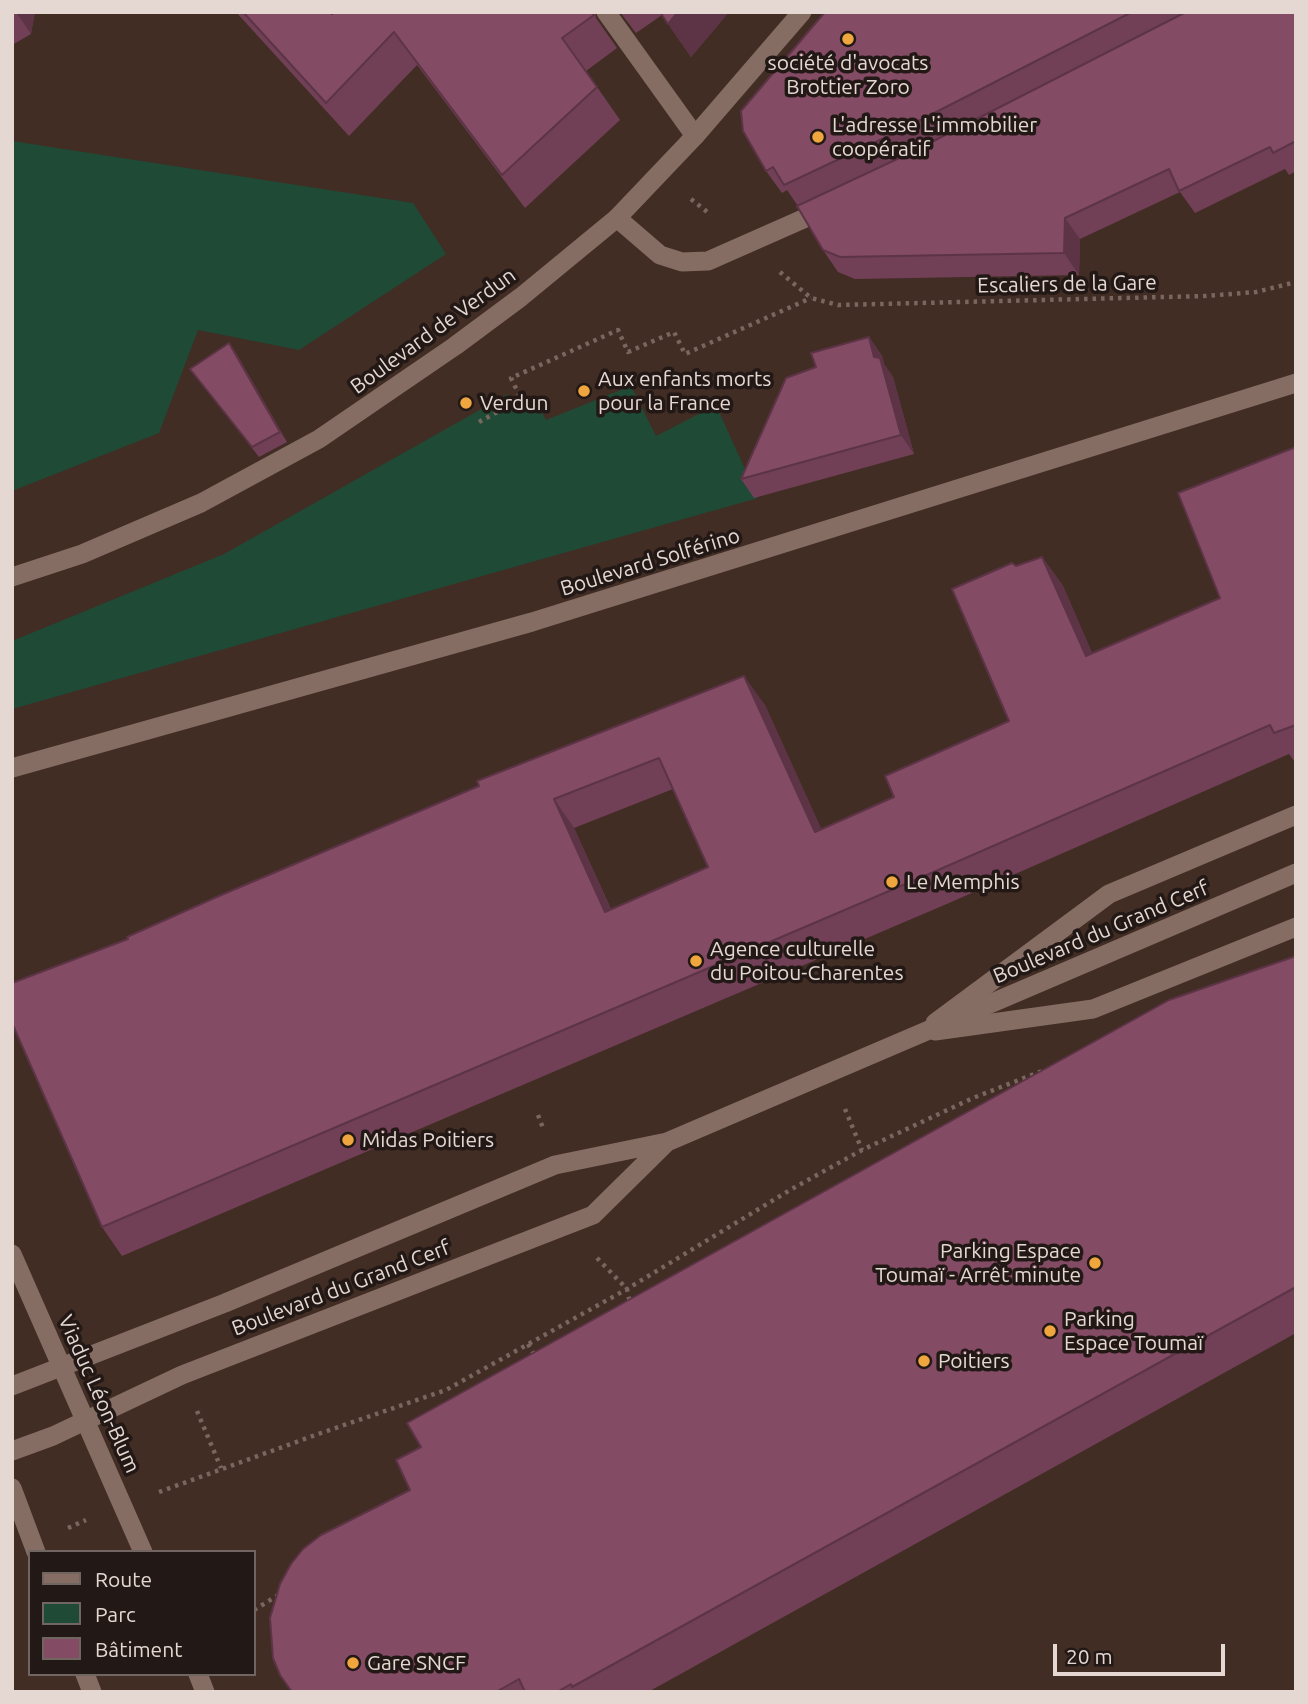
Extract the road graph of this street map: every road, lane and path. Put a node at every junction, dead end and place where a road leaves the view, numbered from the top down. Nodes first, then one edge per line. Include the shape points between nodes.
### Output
1 (606, 12) edge
2 (802, 12) edge
3 (695, 136) junction
4 (848, 199) edge
5 (617, 218) junction
6 (1296, 282) edge
7 (811, 298) dead end
8 (838, 305) dead end
9 (1296, 383) edge
10 (479, 422) dead end
11 (12, 577) edge
12 (12, 768) edge
13 (1296, 815) edge
14 (1296, 873) edge
15 (1296, 927) edge
16 (923, 1032) junction
17 (1054, 1067) edge
18 (667, 1142) junction
19 (12, 1254) edge
20 (527, 1344) junction
21 (540, 1366) edge
22 (12, 1386) edge
23 (12, 1451) edge
24 (12, 1488) edge
25 (157, 1493) dead end
26 (93, 1517) dead end
27 (35, 1548) edge
28 (143, 1550) edge
29 (287, 1590) edge
30 (256, 1609) edge

1 - 3 street
2 - 3 street, Boulevard de Verdun
3 - 5 street, Boulevard de Verdun
4 - 5 street via 708,261 682,262 660,255
5 - 11 street, Boulevard de Verdun via 455,346 319,439 201,503 82,554
6 - 8 path, Escaliers de la Gare via 1256,292 1206,296
7 - 10 path via 685,354 674,332 628,352 618,330 511,378 521,399
9 - 12 street, Boulevard Solférino via 532,622
13 - 16 street, Boulevard du Grand Cerf via 1109,894
14 - 16 street, Boulevard du Grand Cerf
15 - 16 street, Boulevard du Grand Cerf via 1093,1009
16 - 18 street, Boulevard du Grand Cerf
17 - 20 path via 973,1098 862,1150
18 - 22 street, Boulevard du Grand Cerf via 555,1165
18 - 23 street, Boulevard du Grand Cerf via 593,1215 182,1375
19 - 28 street, Viaduc Léon-Blum
20 - 21 path
20 - 25 path via 446,1390
24 - 27 street
26 - 27 path
29 - 30 path

